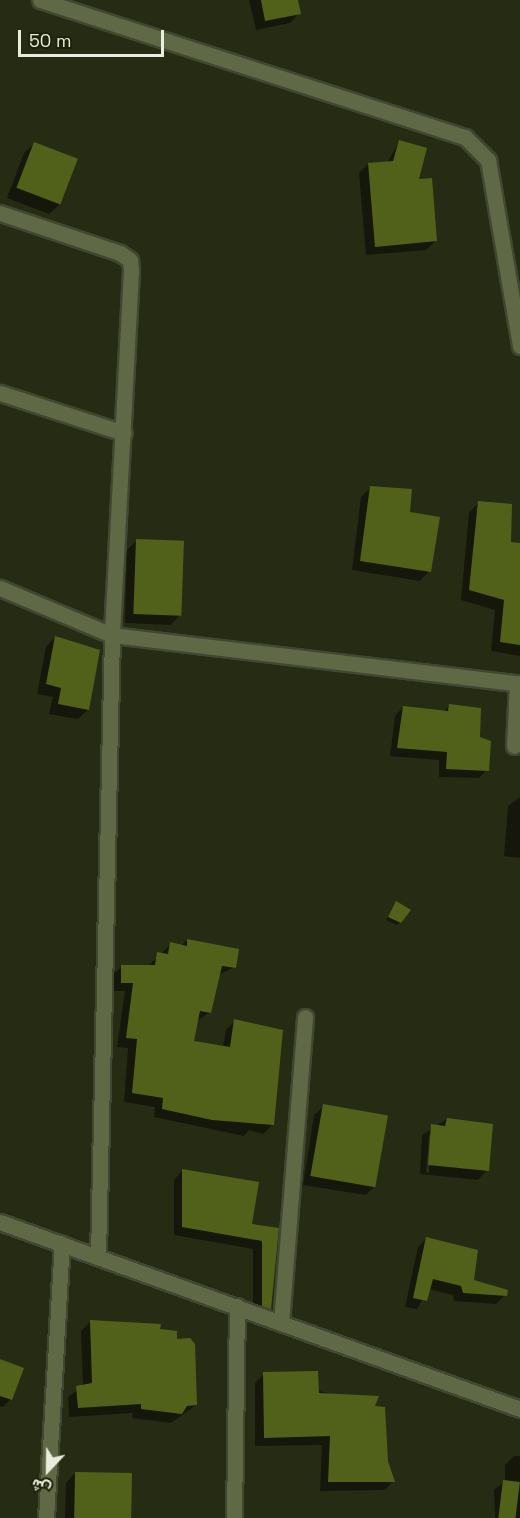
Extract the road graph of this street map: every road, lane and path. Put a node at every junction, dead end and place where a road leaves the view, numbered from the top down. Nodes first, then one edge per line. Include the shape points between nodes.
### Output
1 (40, 0) edge
2 (0, 213) edge
3 (520, 346) edge
4 (0, 393) edge
5 (123, 433) junction
6 (0, 588) edge
7 (112, 635) junction
8 (518, 684) edge
9 (514, 746) dead end
10 (305, 1017) dead end
11 (0, 1222) edge
12 (62, 1243) junction
13 (98, 1255) junction
14 (237, 1306) junction
15 (281, 1323) junction
16 (520, 1409) edge
17 (46, 1518) edge
18 (234, 1518) edge

1 - 3 street via 465,137 488,160
2 - 5 street via 130,260
4 - 5 street
5 - 7 street
6 - 7 street
7 - 8 street
7 - 13 street
8 - 9 street
10 - 15 street
11 - 12 street
12 - 13 street
12 - 17 street
13 - 14 street
14 - 15 street
14 - 18 street
15 - 16 street

